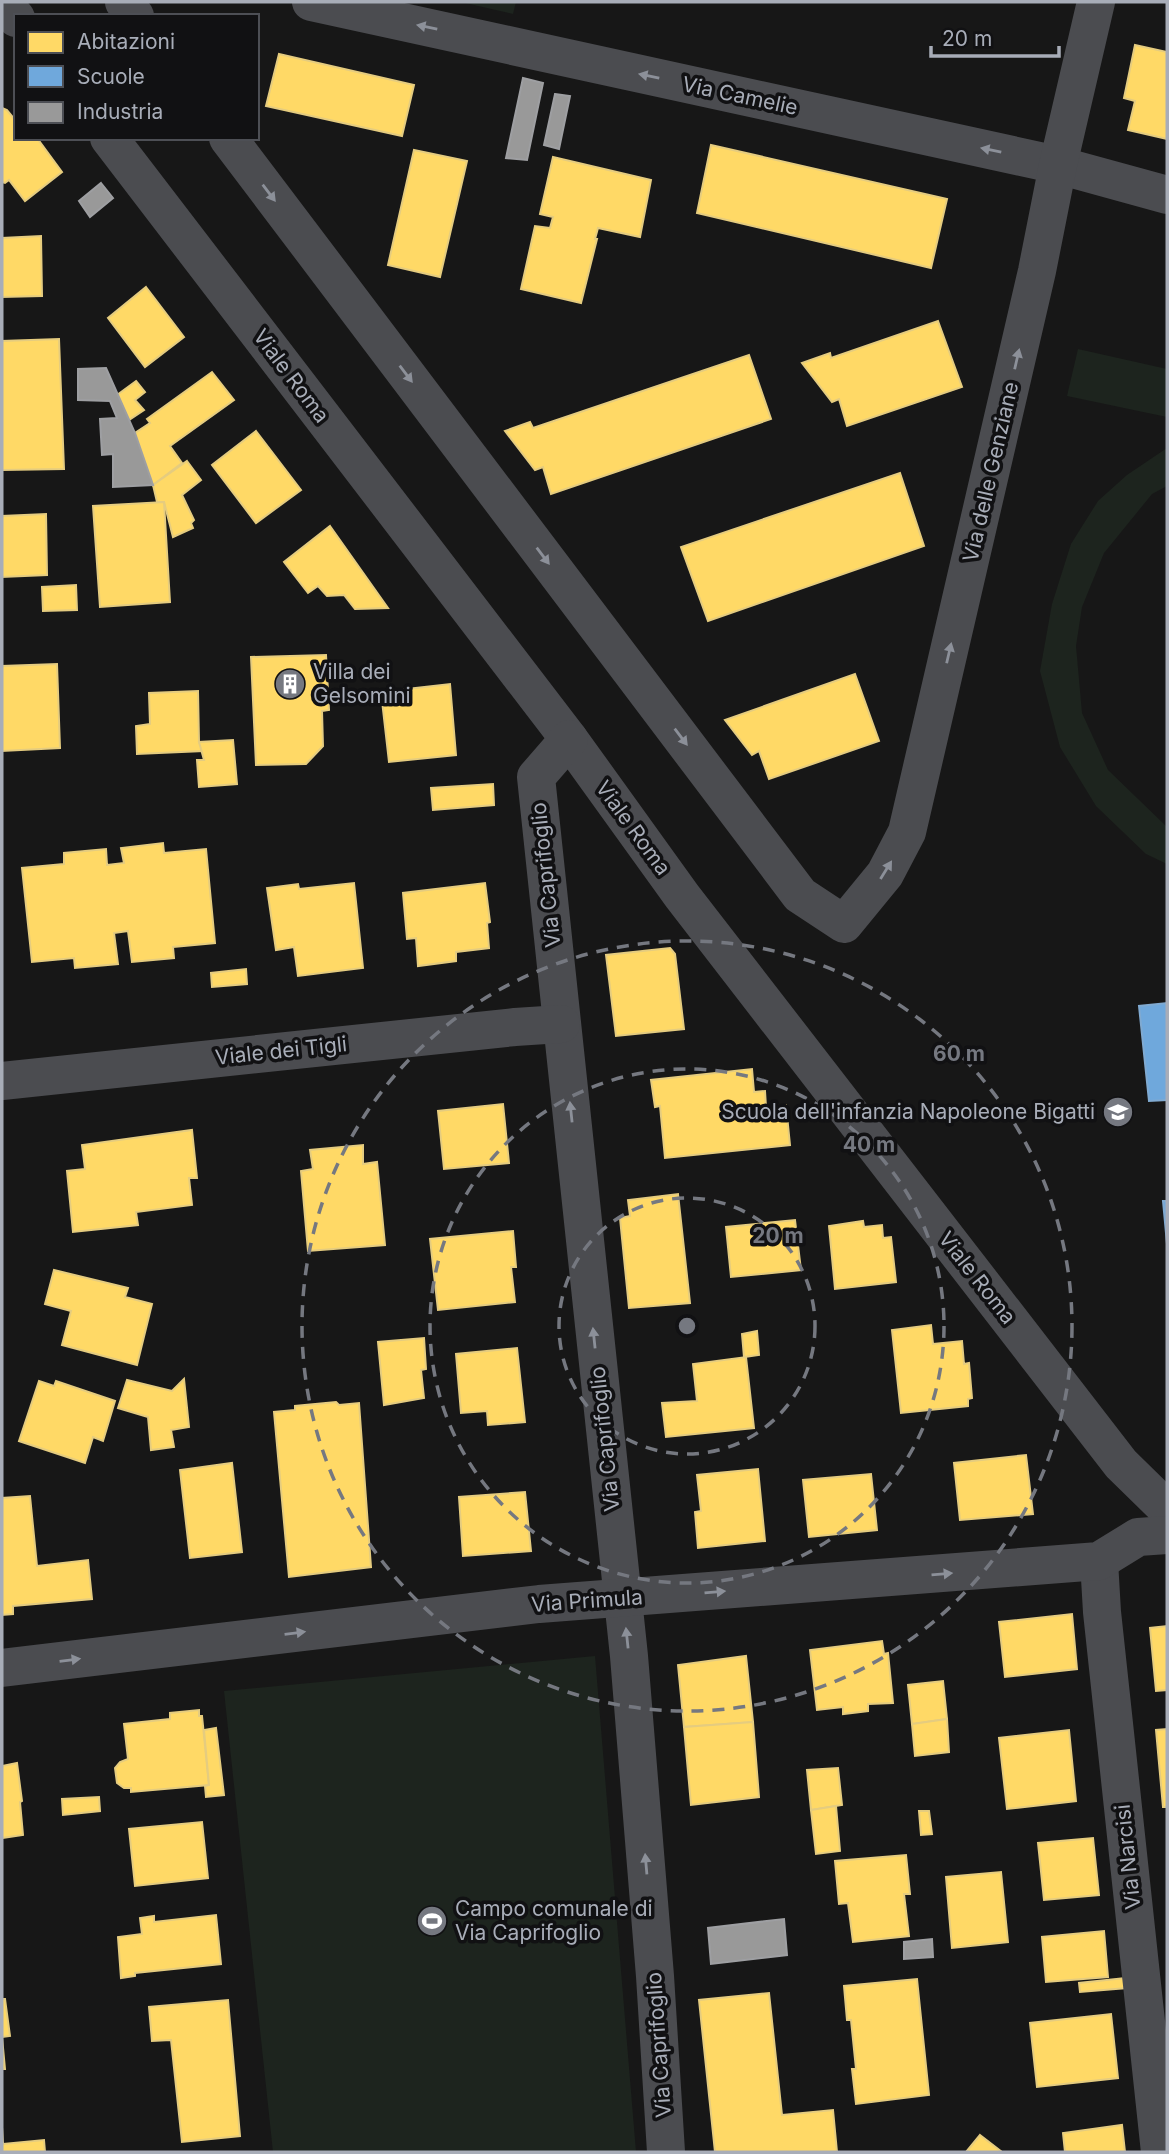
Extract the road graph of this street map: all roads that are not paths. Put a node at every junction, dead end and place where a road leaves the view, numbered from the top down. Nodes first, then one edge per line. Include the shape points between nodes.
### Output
1 (311, 2) edge
2 (1096, 2) edge
3 (111, 140) edge
4 (230, 140) edge
5 (1058, 165) junction
6 (1167, 195) edge
7 (569, 739) junction
8 (561, 1024) junction
9 (2, 1081) edge
10 (1167, 1509) edge
11 (1167, 1535) edge
12 (1099, 1561) junction
13 (623, 1598) junction
14 (2, 1668) edge
15 (666, 2152) edge
16 (1160, 2152) edge

5 -> 1 street, Via Camelie
2 - 5 street, Via delle Genziane
3 - 7 street, Viale Roma
4 -> 5 street, Via delle Genziane via 800,895 845,924 885,874 907,832
5 - 6 street, Via Camelie
7 - 8 street, Via Caprifoglio via 536,777
7 - 10 street, Viale Roma via 682,896 1121,1464
8 - 9 street, Viale dei Tigli
13 -> 8 street, Via Caprifoglio
11 - 12 street, Via Primula via 1138,1537
13 -> 12 street, Via Primula
12 - 16 street, Via Narcisi
14 -> 13 street, Via Primula
15 -> 13 street, Via Caprifoglio

